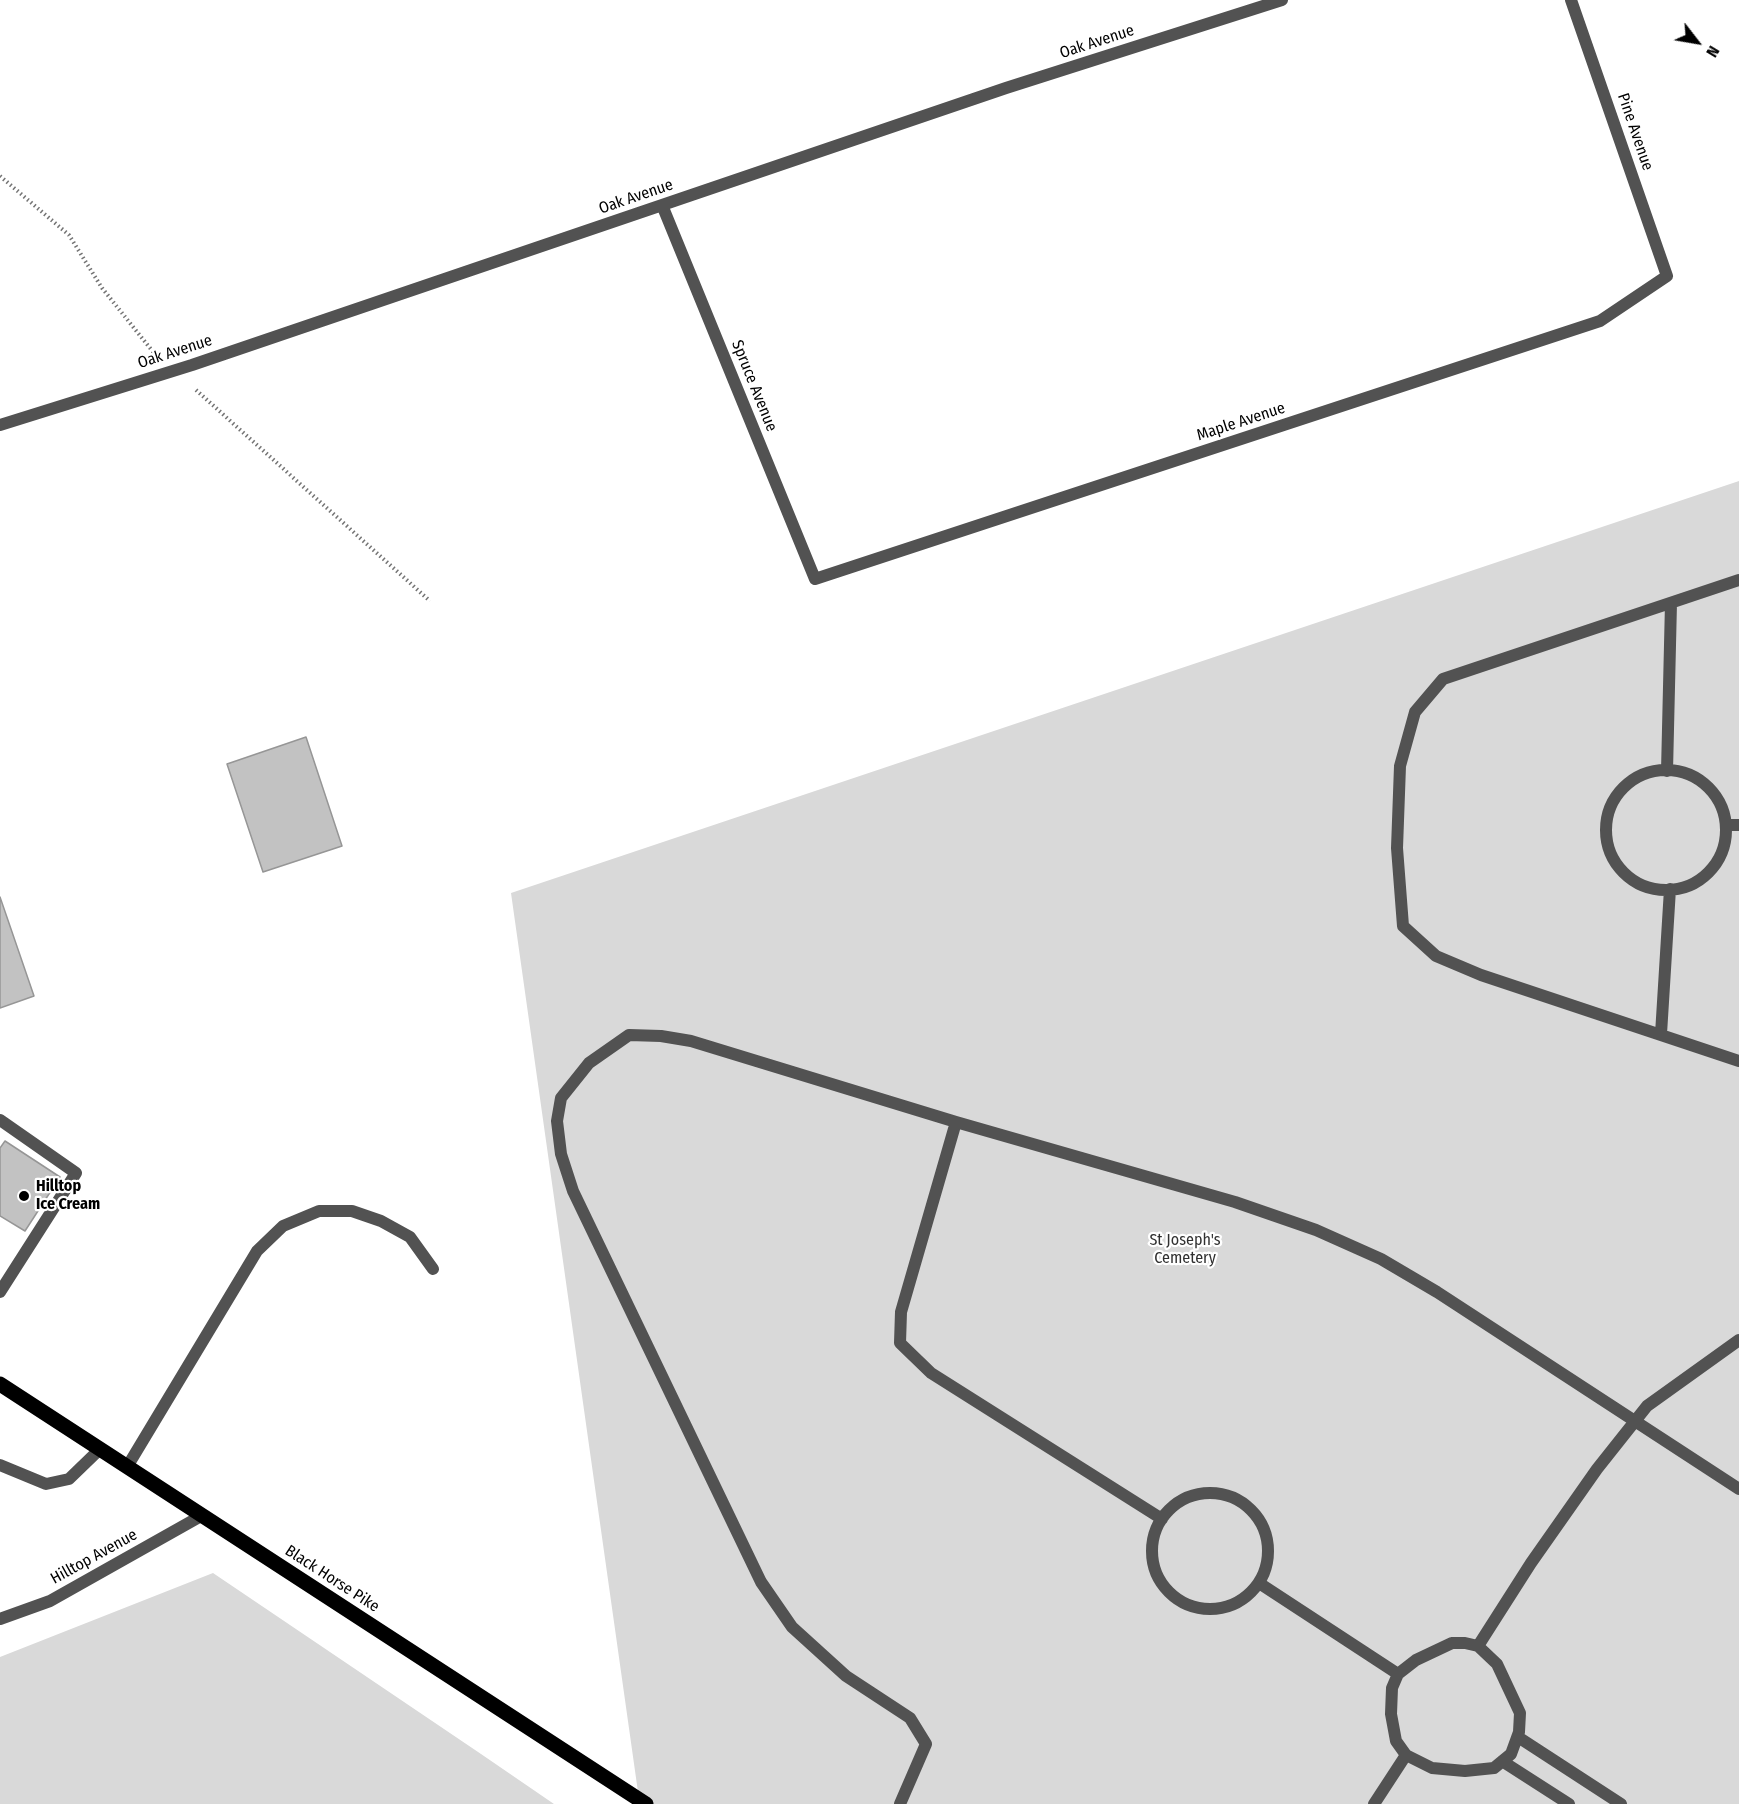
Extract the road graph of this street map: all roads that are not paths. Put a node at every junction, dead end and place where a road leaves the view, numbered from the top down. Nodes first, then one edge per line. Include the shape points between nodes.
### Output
1 (1282, 0) edge
2 (1571, 0) edge
3 (662, 205) junction
4 (1667, 276) joint
5 (0, 425) edge
6 (815, 579) joint
7 (1739, 580) edge
8 (1671, 603) junction
9 (1667, 771) junction
10 (1733, 825) edge
11 (1670, 890) junction
12 (1661, 1034) junction
13 (1739, 1061) edge
14 (0, 1120) edge
15 (956, 1122) junction
16 (433, 1269) dead end
17 (4, 1278) edge
18 (0, 1292) edge
19 (1739, 1340) edge
20 (0, 1384) edge
21 (1635, 1421) junction
22 (100, 1449) junction
23 (0, 1465) edge
24 (127, 1467) junction
25 (1739, 1489) edge
26 (201, 1516) junction
27 (1162, 1519) junction
28 (1259, 1583) junction
29 (0, 1619) edge
30 (1478, 1646) junction
31 (1398, 1674) junction
32 (1518, 1737) junction
33 (1406, 1755) junction
34 (1502, 1761) junction
35 (646, 1804) edge
36 (900, 1804) edge
37 (1374, 1804) edge
38 (1569, 1804) edge
39 (1621, 1804) edge

1 - 3 street, Oak Avenue via 1006,88
2 - 4 street, Pine Avenue
3 - 5 street, Oak Avenue
3 - 6 street, Spruce Avenue
4 - 6 street, Maple Avenue via 1600,321
7 - 8 street
8 - 9 street
8 - 12 street via 1443,679 1415,712 1400,766 1397,849 1403,926 1436,956 1481,975
9 - 10 street via 1695,778 1711,790
9 - 11 street via 1636,778 1620,791 1605,828 1608,847 1629,879 1646,887
10 - 11 street via 1715,865 1684,888
11 - 12 street
12 - 13 street
14 - 17 street via 76,1173
15 - 21 street via 1235,1202 1316,1230 1382,1259
15 - 27 street via 901,1312 900,1343 931,1373
15 - 36 street via 692,1041 630,1035 589,1063 561,1098 556,1121 573,1191 761,1582 792,1627 846,1676 910,1718 926,1744
16 - 24 street via 410,1238 381,1221 352,1211 319,1211 283,1226 257,1251
17 - 18 street
19 - 21 street via 1647,1406
20 - 22 main road, Black Horse Pike
21 - 25 street
21 - 30 street via 1531,1563
22 - 23 street via 69,1479 46,1484
22 - 24 main road, Black Horse Pike
24 - 26 main road, Black Horse Pike
26 - 29 street, Hilltop Avenue via 50,1601
26 - 35 main road, Black Horse Pike
27 - 28 street via 1154,1537 1153,1557 1158,1576 1169,1592 1186,1604 1205,1609 1225,1607 1243,1599
27 - 28 street via 1174,1505 1209,1492 1244,1503 1266,1532 1266,1568
28 - 31 street
30 - 31 street via 1452,1643 1416,1660
30 - 32 street via 1497,1664 1520,1713
31 - 33 street via 1392,1688 1391,1714 1396,1741
32 - 34 street via 1511,1754
32 - 39 street
33 - 34 street via 1432,1768 1465,1771 1494,1768
33 - 37 street
34 - 38 street

